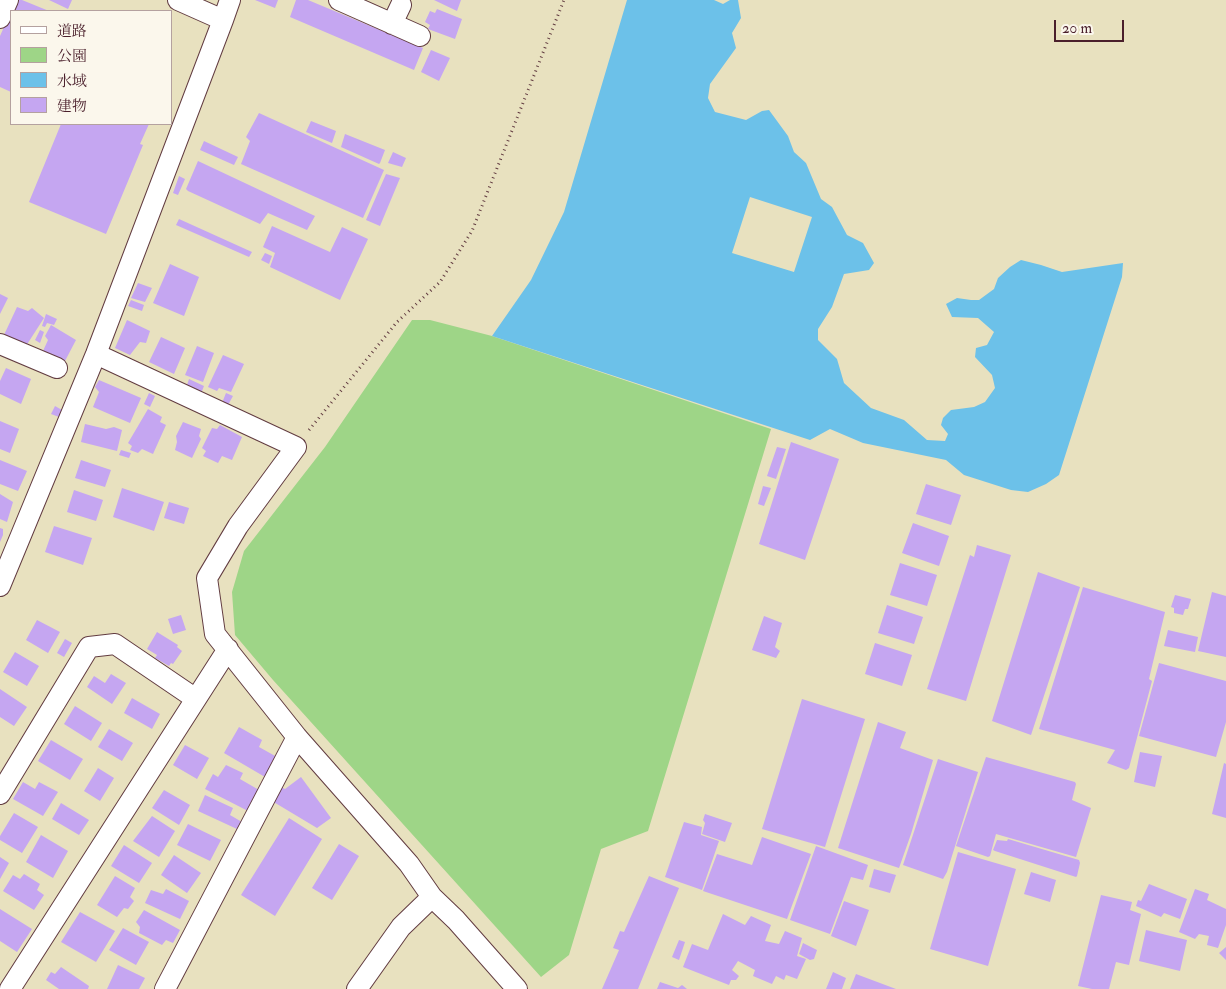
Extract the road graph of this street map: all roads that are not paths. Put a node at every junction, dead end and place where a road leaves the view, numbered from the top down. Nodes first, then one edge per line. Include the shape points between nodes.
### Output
1 (8, 0) edge
2 (178, 0) edge
3 (230, 0) edge
4 (339, 0) edge
5 (400, 5) dead end
6 (0, 18) edge
7 (223, 20) junction
8 (392, 24) junction
9 (420, 36) dead end
10 (0, 344) edge
11 (96, 354) junction
12 (57, 368) dead end
13 (2, 577) edge
14 (228, 649) junction
15 (196, 698) junction
16 (297, 737) junction
17 (0, 794) edge
18 (432, 897) junction
19 (10, 989) edge
20 (166, 989) edge
21 (357, 989) edge
22 (517, 989) edge

1 - 6 street
2 - 7 street
3 - 7 street
4 - 8 street
5 - 8 street
7 - 11 street
8 - 9 street
10 - 12 street
11 - 13 street
11 - 14 street via 296,447 238,526 207,578 215,634
14 - 15 street
14 - 16 street
15 - 17 street via 115,644 89,646
15 - 19 street
16 - 18 street via 409,864
16 - 20 street
18 - 21 street via 401,927
18 - 22 street

